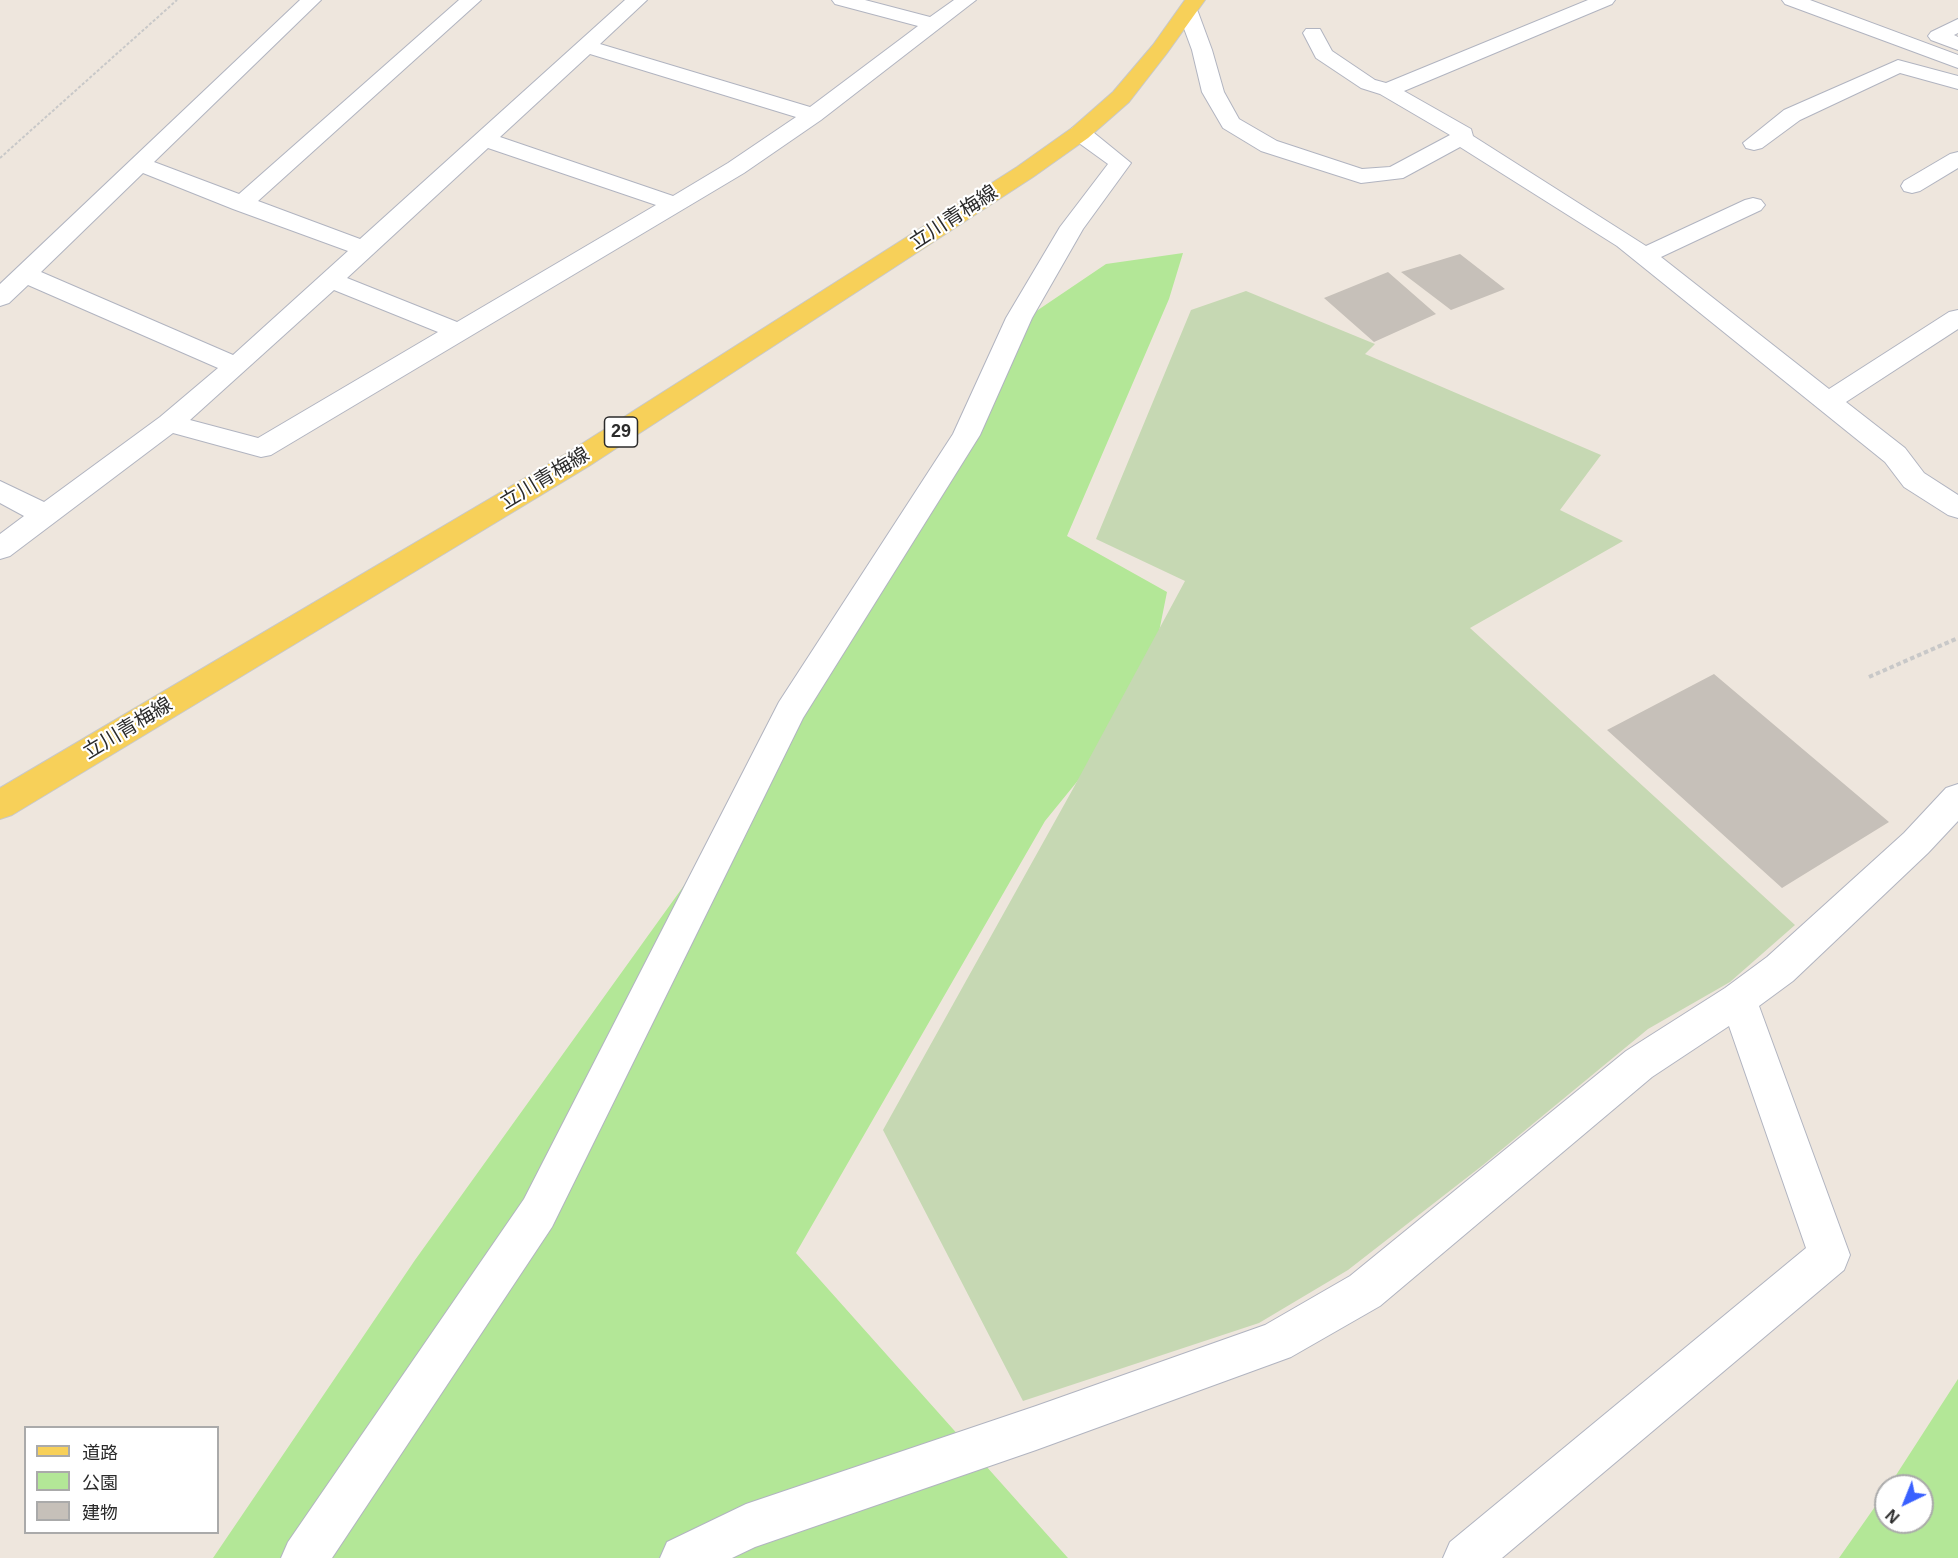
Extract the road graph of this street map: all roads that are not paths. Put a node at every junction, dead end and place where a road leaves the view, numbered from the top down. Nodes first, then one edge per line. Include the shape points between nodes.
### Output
1 (310, 0) edge
2 (471, 0) edge
3 (638, 0) edge
4 (842, 0) edge
5 (966, 0) edge
6 (1605, 0) edge
7 (1792, 0) edge
8 (1192, 6) edge
9 (933, 24) junction
10 (1958, 25) edge
11 (1313, 33) dead end
12 (1958, 44) edge
13 (587, 47) junction
14 (1958, 62) edge
15 (1958, 83) edge
16 (1387, 90) junction
17 (813, 115) junction
18 (1080, 133) junction
19 (1461, 138) junction
20 (483, 139) junction
21 (1754, 143) dead end
22 (1958, 159) edge
23 (141, 165) junction
24 (1912, 186) dead end
25 (241, 204) junction
26 (675, 204) junction
27 (1753, 206) dead end
28 (364, 249) junction
29 (1644, 256) junction
30 (24, 274) junction
31 (330, 280) junction
32 (0, 298) edge
33 (1958, 318) edge
34 (460, 332) junction
35 (236, 366) junction
36 (1829, 401) junction
37 (169, 423) junction
38 (0, 491) edge
39 (1958, 508) edge
40 (46, 515) junction
41 (0, 549) edge
42 (1958, 798) edge
43 (0, 805) edge
44 (1738, 1000) junction
45 (304, 1558) edge
46 (682, 1558) edge
47 (1466, 1558) edge

1 - 23 street
2 - 25 street
3 - 13 street
4 - 9 street
5 - 9 street
6 - 16 street
7 - 14 street
8 - 18 main road, 立川青梅線 / 29 via 1121,97
8 - 19 street via 1213,92 1232,123 1269,146 1361,176 1395,173
9 - 17 street
10 - 12 street via 1938,36
11 - 16 street via 1323,54 1368,84
13 - 17 street
13 - 20 street
15 - 21 street via 1899,66 1792,115
16 - 19 street via 1463,134
17 - 26 street
18 - 43 main road, 立川青梅線 / 29 via 860,280 579,459
18 - 45 street via 1120,163 1072,227 1019,318 966,435 790,711 538,1213
19 - 29 street
20 - 26 street
20 - 28 street
22 - 24 street
23 - 25 street
23 - 30 street
25 - 28 street
26 - 34 street
27 - 29 street
28 - 31 street
29 - 36 street
30 - 32 street
30 - 35 street
31 - 34 street
31 - 35 street
33 - 36 street
34 - 37 street via 261,448
35 - 37 street
36 - 39 street via 1895,455 1914,480
37 - 40 street
38 - 40 street
40 - 41 street
42 - 44 street via 1916,843 1780,969
44 - 46 street via 1639,1064 1365,1291 1276,1342 746,1527
44 - 47 street via 1829,1255

